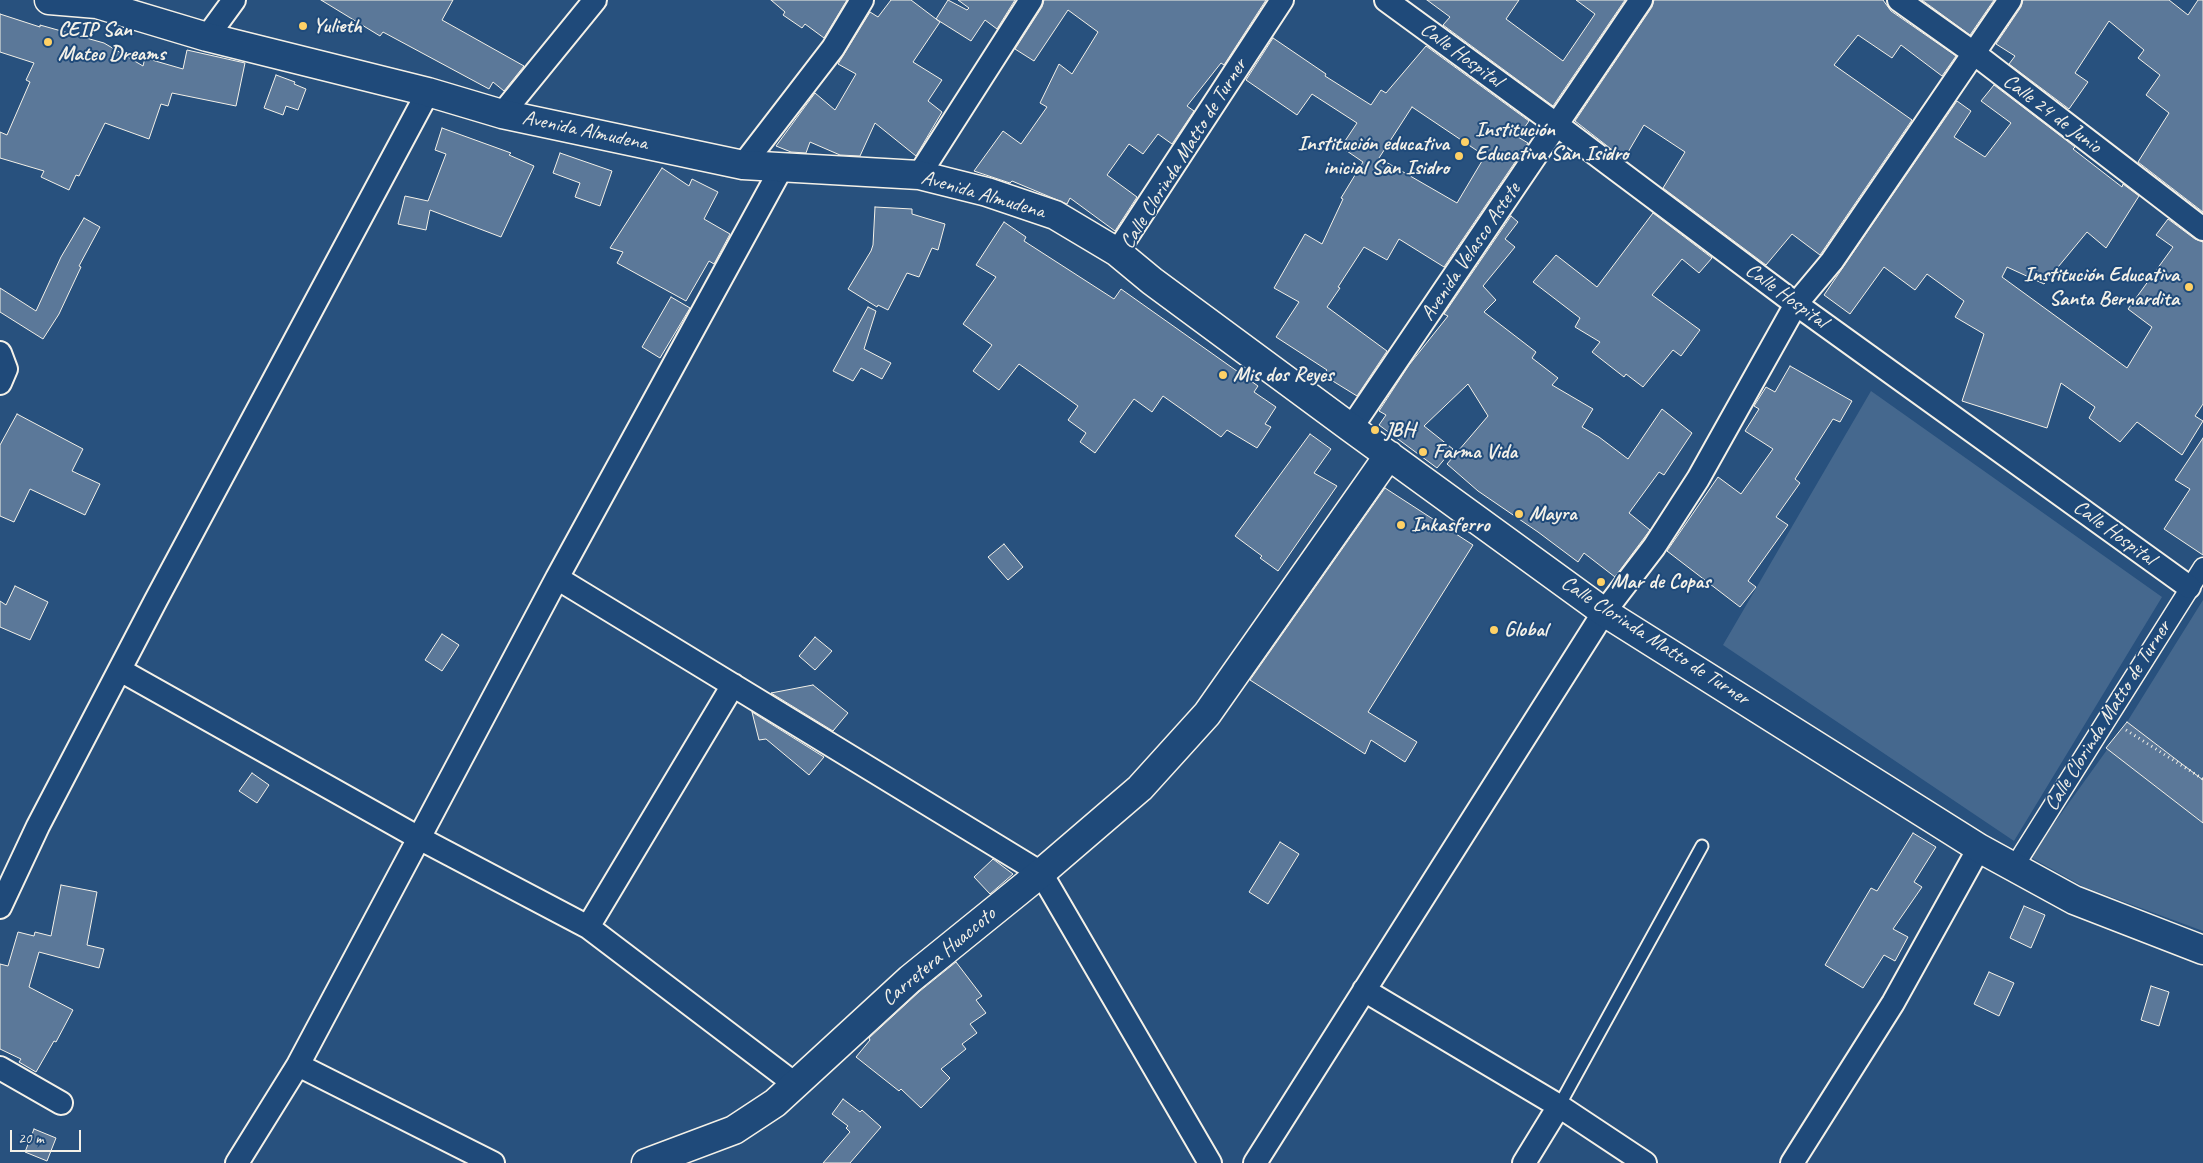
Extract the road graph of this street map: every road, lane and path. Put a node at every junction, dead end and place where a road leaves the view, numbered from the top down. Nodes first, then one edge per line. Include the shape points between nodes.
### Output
1 (49, 0) edge
2 (234, 0) edge
3 (595, 0) edge
4 (862, 0) edge
5 (1031, 0) edge
6 (1282, 0) edge
7 (1386, 0) edge
8 (1641, 0) edge
9 (1899, 0) edge
10 (2010, 0) edge
11 (207, 37) junction
12 (1975, 54) junction
13 (428, 92) junction
14 (502, 114) junction
15 (1557, 125) junction
16 (743, 165) junction
17 (782, 168) junction
18 (919, 175) junction
19 (2203, 230) edge
20 (1117, 252) junction
21 (1796, 304) junction
22 (0, 353) edge
23 (0, 383) edge
24 (1351, 428) junction
25 (1390, 455) junction
26 (2203, 567) edge
27 (558, 578) junction
28 (2190, 587) junction
29 (1604, 612) junction
30 (120, 670) junction
31 (733, 685) junction
32 (2108, 718) junction
33 (2203, 779) edge
34 (419, 838) junction
35 (1702, 846) dead end
36 (1979, 848) junction
37 (2014, 867) junction
38 (1041, 873) junction
39 (0, 907) edge
40 (588, 927) junction
41 (2203, 950) edge
42 (1364, 990) junction
43 (298, 1065) junction
44 (0, 1068) edge
45 (795, 1084) junction
46 (61, 1103) dead end
47 (1559, 1106) junction
48 (237, 1163) edge
49 (493, 1163) edge
50 (646, 1163) edge
51 (1210, 1163) edge
52 (1255, 1163) edge
53 (1524, 1163) edge
54 (1645, 1163) edge
55 (1792, 1163) edge

1 - 11 street, Avenida Almudena via 97,4
2 - 11 street
3 - 14 street
4 - 16 street via 833,48
5 - 18 street
6 - 20 street, Calle Clorinda Matto de Turner
7 - 15 street, Calle Hospital
8 - 15 street, Avenida Velasco Astete
9 - 12 street, Calle 24 de Junio
10 - 12 street
11 - 13 street, Avenida Almudena
12 - 19 street, Calle 24 de Junio
12 - 21 street via 1832,262
13 - 14 street, Avenida Almudena
13 - 30 street
14 - 16 street, Avenida Almudena
15 - 21 street, Calle Hospital
15 - 24 street, Avenida Velasco Astete
16 - 17 street, Avenida Almudena
17 - 18 street, Avenida Almudena
17 - 27 street
18 - 20 street, Avenida Almudena via 987,192 1055,215
20 - 24 street, Calle Clorinda Matto de Turner
21 - 28 street, Calle Hospital
21 - 29 street via 1698,478 1654,546
22 - 23 street via 6,370
24 - 25 street, Calle Clorinda Matto de Turner
25 - 29 street, Calle Clorinda Matto de Turner
25 - 38 street, Carretera Huaccoto via 1207,714 1140,788
26 - 28 street, Calle Clorinda Matto de Turner
27 - 31 street
27 - 34 street
28 - 32 street, Calle Clorinda Matto de Turner
29 - 36 street, Calle Clorinda Matto de Turner
29 - 42 street
30 - 34 street
30 - 39 street via 38,826
31 - 38 street
31 - 40 street
32 - 33 path
32 - 37 street, Calle Clorinda Matto de Turner
34 - 40 street
34 - 43 street
35 - 47 lane
36 - 37 street, Calle Clorinda Matto de Turner
36 - 55 street via 1893,1002
37 - 41 street, Calle Clorinda Matto de Turner via 2074,900
38 - 45 street, Carretera Huaccoto via 910,979
38 - 51 street
40 - 45 street
42 - 47 street
42 - 52 street
43 - 48 street
43 - 49 street
44 - 46 street
45 - 50 street, Carretera Huaccoto via 775,1103 734,1130
47 - 53 street
47 - 54 street

